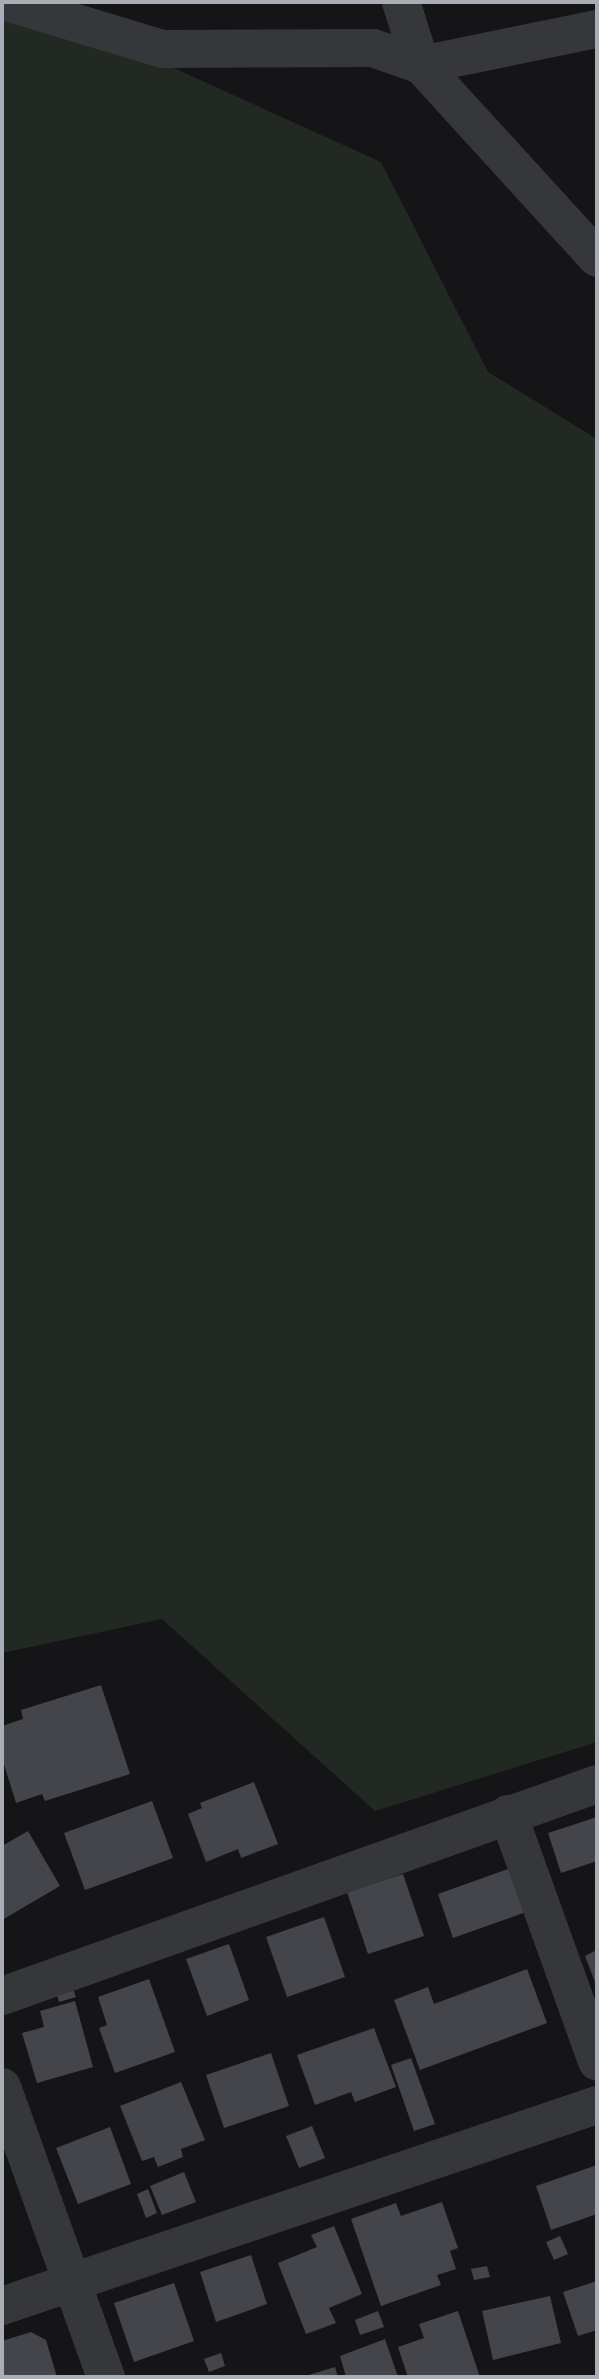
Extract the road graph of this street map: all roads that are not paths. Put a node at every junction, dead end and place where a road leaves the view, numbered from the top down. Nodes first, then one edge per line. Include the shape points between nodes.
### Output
1 (7, 2) edge
2 (401, 2) edge
3 (597, 29) edge
4 (421, 65) junction
5 (597, 258) edge
6 (597, 1784) edge
7 (508, 1814) junction
8 (2, 1996) edge
9 (597, 2061) edge
10 (2, 2087) edge
11 (597, 2105) edge
12 (69, 2282) junction
13 (2, 2306) edge
14 (106, 2377) edge

1 - 4 street via 163,49 373,48
2 - 4 street
3 - 4 street
4 - 5 street
6 - 7 street
7 - 8 street
7 - 9 street
10 - 12 street
11 - 12 street
12 - 13 street
12 - 14 street

